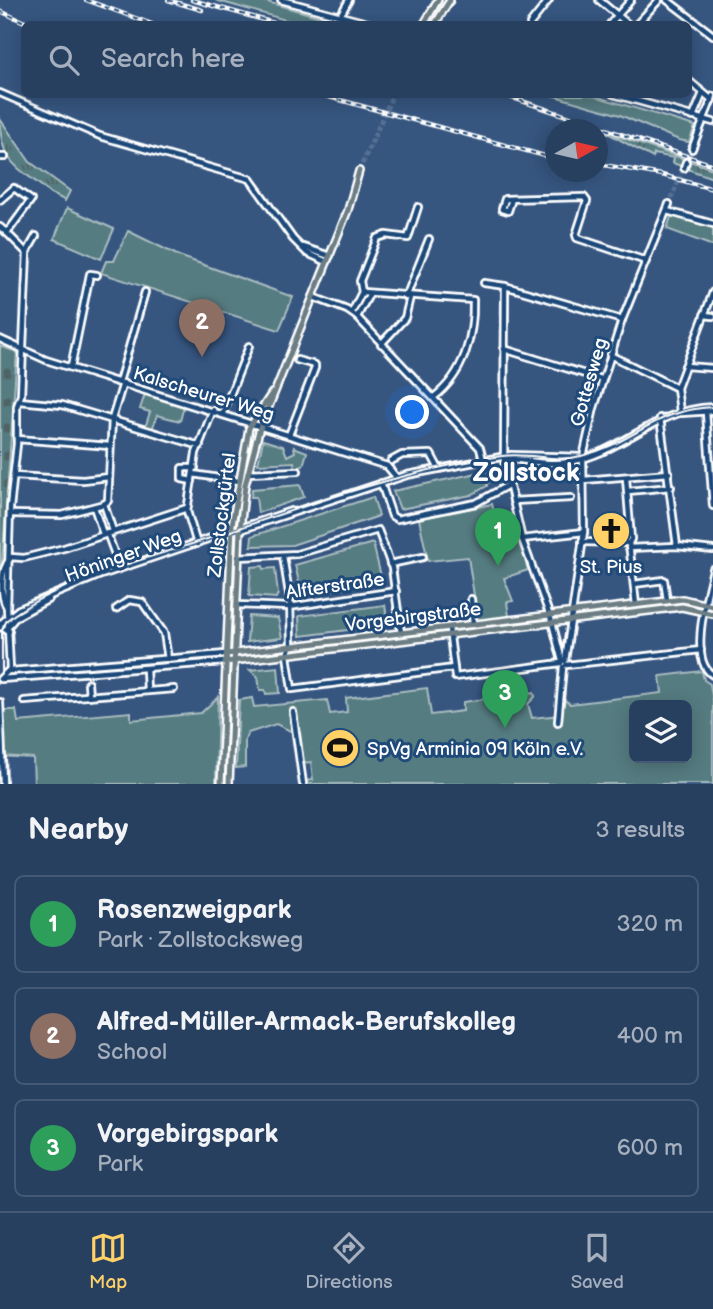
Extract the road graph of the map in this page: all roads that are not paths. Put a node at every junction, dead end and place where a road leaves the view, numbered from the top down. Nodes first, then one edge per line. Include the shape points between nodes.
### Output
1 (281, 0) edge
2 (349, 0) edge
3 (439, 0) edge
4 (450, 0) edge
5 (549, 0) edge
6 (599, 0) edge
7 (631, 0) edge
8 (659, 0) edge
9 (667, 0) edge
10 (618, 15) junction
11 (340, 16) junction
12 (359, 21) edge
13 (426, 21) edge
14 (437, 21) edge
15 (532, 21) edge
16 (613, 21) edge
17 (625, 21) edge
18 (640, 21) edge
19 (713, 35) edge
20 (692, 83) edge
21 (0, 93) edge
22 (703, 93) junction
23 (627, 98) edge
24 (712, 98) edge
25 (693, 117) junction
26 (704, 120) junction
27 (713, 122) edge
28 (692, 149) tunnel mouth
29 (686, 162) tunnel mouth
30 (684, 168) tunnel mouth
31 (359, 171) tunnel mouth
32 (0, 200) edge
33 (512, 200) dead end
34 (669, 204) tunnel mouth
35 (418, 207) dead end
36 (666, 211) junction
37 (713, 223) edge
38 (0, 227) edge
39 (7, 233) junction
40 (36, 236) dead end
41 (429, 239) dead end
42 (26, 252) junction
43 (328, 259) junction
44 (646, 261) junction
45 (97, 275) dead end
46 (484, 283) dead end
47 (505, 286) junction
48 (145, 292) dead end
49 (362, 292) junction
50 (713, 292) edge
51 (370, 293) junction
52 (313, 297) junction
53 (408, 297) junction
54 (352, 312) junction
55 (704, 315) junction
56 (713, 316) edge
57 (357, 317) junction
58 (622, 320) junction
59 (0, 339) edge
60 (381, 344) junction
61 (248, 346) dead end
62 (504, 349) junction
63 (22, 350) junction
64 (610, 355) junction
65 (297, 360) dead end
66 (685, 366) junction
67 (71, 367) junction
68 (713, 368) edge
69 (601, 379) junction
70 (121, 382) junction
71 (276, 387) junction
72 (677, 388) junction
73 (434, 397) junction
74 (19, 401) junction
75 (212, 410) junction
76 (711, 410) edge
77 (680, 412) junction
78 (223, 413) junction
79 (660, 418) junction
80 (112, 419) junction
81 (251, 422) junction
82 (262, 425) junction
83 (289, 435) junction
84 (17, 439) junction
85 (110, 446) junction
86 (201, 446) junction
87 (583, 457) junction
88 (504, 458) junction
89 (483, 460) junction
90 (391, 461) dead end
91 (570, 462) junction
92 (194, 467) junction
93 (439, 469) junction
94 (298, 471) dead end
95 (583, 471) junction
96 (669, 473) junction
97 (248, 474) junction
98 (15, 476) junction
99 (109, 477) junction
100 (193, 477) junction
101 (397, 478) junction
102 (626, 478) junction
103 (584, 480) junction
104 (238, 481) junction
105 (381, 482) junction
106 (510, 484) junction
107 (671, 487) junction
108 (628, 491) junction
109 (584, 498) junction
110 (513, 501) junction
111 (104, 504) junction
112 (713, 506) edge
113 (93, 507) junction
114 (187, 508) junction
115 (11, 514) junction
116 (240, 530) junction
117 (231, 532) junction
118 (584, 532) junction
119 (108, 533) junction
120 (522, 539) junction
121 (582, 542) junction
122 (197, 544) junction
123 (629, 545) junction
124 (677, 545) junction
125 (713, 550) edge
126 (283, 556) junction
127 (238, 557) junction
128 (423, 557) dead end
129 (10, 558) junction
130 (390, 564) junction
131 (120, 568) junction
132 (713, 569) edge
133 (634, 584) junction
134 (396, 591) junction
135 (56, 594) junction
136 (471, 599) dead end
137 (667, 600) junction
138 (705, 604) junction
139 (236, 605) junction
140 (636, 605) junction
141 (713, 606) edge
142 (289, 607) junction
143 (116, 609) dead end
144 (704, 611) junction
145 (574, 612) junction
146 (550, 614) junction
147 (713, 614) edge
148 (8, 615) junction
149 (573, 620) junction
150 (552, 622) junction
151 (0, 625) edge
152 (473, 625) junction
153 (10, 628) junction
154 (449, 628) junction
155 (401, 633) junction
156 (450, 635) junction
157 (291, 648) junction
158 (701, 650) junction
159 (226, 654) junction
160 (233, 654) junction
161 (286, 655) junction
162 (168, 659) junction
163 (233, 661) junction
164 (225, 662) junction
165 (116, 663) junction
166 (563, 664) junction
167 (454, 668) junction
168 (146, 669) junction
169 (35, 670) junction
170 (10, 671) junction
171 (117, 671) junction
172 (713, 675) edge
173 (37, 678) junction
174 (0, 680) edge
175 (88, 683) dead end
176 (174, 689) dead end
177 (148, 691) junction
178 (89, 696) junction
179 (24, 701) dead end
180 (0, 702) edge
181 (293, 712) dead end
182 (558, 722) dead end
183 (221, 744) junction
184 (229, 748) junction
185 (1, 774) edge
186 (3, 784) edge
187 (222, 784) edge
188 (229, 784) edge
189 (303, 784) edge

1 - 11 street
2 - 11 street
3 - 13 main road
4 - 14 main road
5 - 15 street
6 - 10 street
7 - 10 street
8 - 18 street
9 - 19 street
10 - 16 street
10 - 17 street
11 - 12 street
20 - 22 street
21 - 43 street via 100,136 250,179 299,245
22 - 24 street
22 - 25 street
23 - 25 street
24 - 26 street
25 - 26 street
26 - 27 street
26 - 28 street
29 - 30 street
31 - 43 main road, Zollstockgürtel
32 - 39 street via 14,188 31,200
33 - 44 street via 584,197 587,201 577,239
34 - 36 street, Gottesweg
35 - 49 street via 408,239 377,238 360,281
36 - 37 street
36 - 44 street, Gottesweg
38 - 39 street
39 - 42 street
40 - 42 street
41 - 53 street
42 - 63 street
43 - 52 main road, Zollstockgürtel
44 - 58 street, Gottesweg
45 - 67 street via 90,274
46 - 47 street
47 - 58 street
47 - 62 street
48 - 70 street
49 - 51 street
49 - 54 street
50 - 55 street
51 - 53 street
51 - 57 street
52 - 54 street
52 - 71 main road, Zollstockgürtel
53 - 60 street via 405,318
53 - 73 street via 471,299 473,319 464,357 449,384
54 - 57 street
55 - 56 street
55 - 66 street
57 - 60 street
58 - 64 street, Gottesweg
59 - 63 street, Kalscheurer Weg
60 - 73 street
61 - 78 street
62 - 69 street
62 - 88 street
63 - 67 street, Kalscheurer Weg
63 - 74 street
64 - 69 street, Gottesweg
64 - 72 street
65 - 83 street via 315,368
66 - 68 street
66 - 72 street
67 - 70 street, Kalscheurer Weg
69 - 87 street, Gottesweg
70 - 75 street, Kalscheurer Weg
70 - 80 street
71 - 81 main road, Zollstockgürtel
71 - 82 main road, Zollstockgürtel
72 - 77 street
73 - 89 street via 480,448
74 - 80 street via 62,405
74 - 84 street
75 - 78 street, Kalscheurer Weg
75 - 86 street
76 - 77 street, Höninger Weg
76 - 112 street
77 - 79 street, Höninger Weg
78 - 81 street, Kalscheurer Weg
79 - 87 street, Höninger Weg via 617,445
79 - 96 street
80 - 85 street
80 - 86 street
81 - 82 street, Kalscheurer Weg
81 - 104 main road, Zollstockgürtel
82 - 83 street, Kalscheurer Weg
82 - 97 main road, Zollstockgürtel
83 - 101 street, Kalscheurer Weg via 387,467
84 - 85 street
84 - 98 street
85 - 99 street
86 - 92 street
87 - 88 street, Höninger Weg
87 - 91 street, Höninger Weg
87 - 95 street, Gottesweg
88 - 89 street, Höninger Weg
88 - 91 street, Höninger Weg
88 - 106 street
89 - 93 street, Höninger Weg
90 - 93 street via 401,455 431,454
91 - 95 street
92 - 100 street
92 - 100 street via 182,468 182,479
93 - 101 street, Höninger Weg
94 - 97 street
95 - 103 street, Gottesweg
96 - 102 street
96 - 107 street
97 - 116 main road, Zollstockgürtel
98 - 99 street
98 - 115 street
99 - 111 street via 108,502
100 - 104 street
100 - 114 street
101 - 105 street, Höninger Weg
102 - 103 street
102 - 108 street
103 - 109 street, Gottesweg
104 - 117 main road, Zollstockgürtel
105 - 106 street via 395,519 476,503
105 - 116 street, Höninger Weg
106 - 110 street
107 - 108 street
107 - 124 street
108 - 123 street
109 - 110 street
109 - 118 street, Gottesweg
110 - 120 street
111 - 113 street
111 - 119 street
113 - 115 street via 52,516
113 - 119 street
114 - 119 street
114 - 122 street
115 - 129 street
116 - 117 street, Höninger Weg
116 - 127 main road, Zollstockgürtel
117 - 122 street, Höninger Weg
117 - 159 main road, Zollstockgürtel
118 - 120 street
118 - 121 street, Gottesweg
119 - 129 street
119 - 131 street
120 - 146 street
121 - 123 street
121 - 145 street, Gottesweg
122 - 131 street, Höninger Weg
123 - 124 street
123 - 133 street
124 - 125 street
126 - 127 street
126 - 130 street via 378,530
126 - 142 street
127 - 139 main road, Zollstockgürtel
128 - 130 street
129 - 148 street via 3,570 2,598
130 - 134 street
131 - 135 street, Höninger Weg
132 - 138 street
133 - 137 street via 664,580
133 - 140 street
134 - 142 street, Alfterstraße
134 - 155 street
135 - 148 street, Höninger Weg
135 - 153 street, Höninger Weg via 15,618
136 - 152 street
137 - 138 main road, Vorgebirgstraße
137 - 140 main road, Vorgebirgstraße
138 - 141 main road, Vorgebirgstraße
138 - 144 street
139 - 142 street, Alfterstraße
139 - 160 main road, Zollstockgürtel
140 - 145 main road, Vorgebirgstraße
142 - 157 street
143 - 162 street via 130,600 142,603 164,633
144 - 147 main road, Vorgebirgstraße
144 - 149 main road, Vorgebirgstraße via 682,607
144 - 158 street
145 - 146 main road, Vorgebirgstraße
145 - 149 street, Gottesweg
146 - 150 street
146 - 152 main road, Vorgebirgstraße
148 - 151 street
148 - 153 street
149 - 150 main road, Vorgebirgstraße
149 - 166 street, Gottesweg
150 - 156 main road, Vorgebirgstraße
150 - 166 street
151 - 153 street
152 - 154 main road, Vorgebirgstraße
153 - 170 street
154 - 155 main road, Vorgebirgstraße
154 - 156 street
155 - 157 main road, Vorgebirgstraße
156 - 161 main road, Vorgebirgstraße
156 - 167 street
157 - 160 main road, Vorgebirgstraße
157 - 161 street
158 - 166 street
158 - 172 street via 707,672
159 - 160 main road, Vorgebirgstraße
159 - 162 street, Vorgebirgstraße
159 - 164 main road, Zollstockgürtel
160 - 163 main road, Zollstockgürtel
161 - 163 main road, Vorgebirgstraße
161 - 167 street via 292,688
162 - 165 street, Vorgebirgstraße
163 - 164 main road, Vorgebirgstraße
163 - 184 main road, Zollstockgürtel
164 - 168 street, Vorgebirgstraße
164 - 183 main road, Zollstockgürtel
165 - 169 street, Vorgebirgstraße
165 - 171 street
166 - 167 street via 455,677
166 - 182 street
168 - 171 street, Vorgebirgstraße
168 - 177 street
169 - 170 street, Vorgebirgstraße
169 - 173 street via 32,674
170 - 174 street
171 - 173 street, Vorgebirgstraße
173 - 174 street, Vorgebirgstraße
175 - 178 street
176 - 177 street
177 - 178 street
178 - 179 street
180 - 185 street
181 - 189 street
183 - 184 main road
183 - 187 main road, Zollstockgürtel
184 - 188 main road, Zollstockgürtel
185 - 186 street

